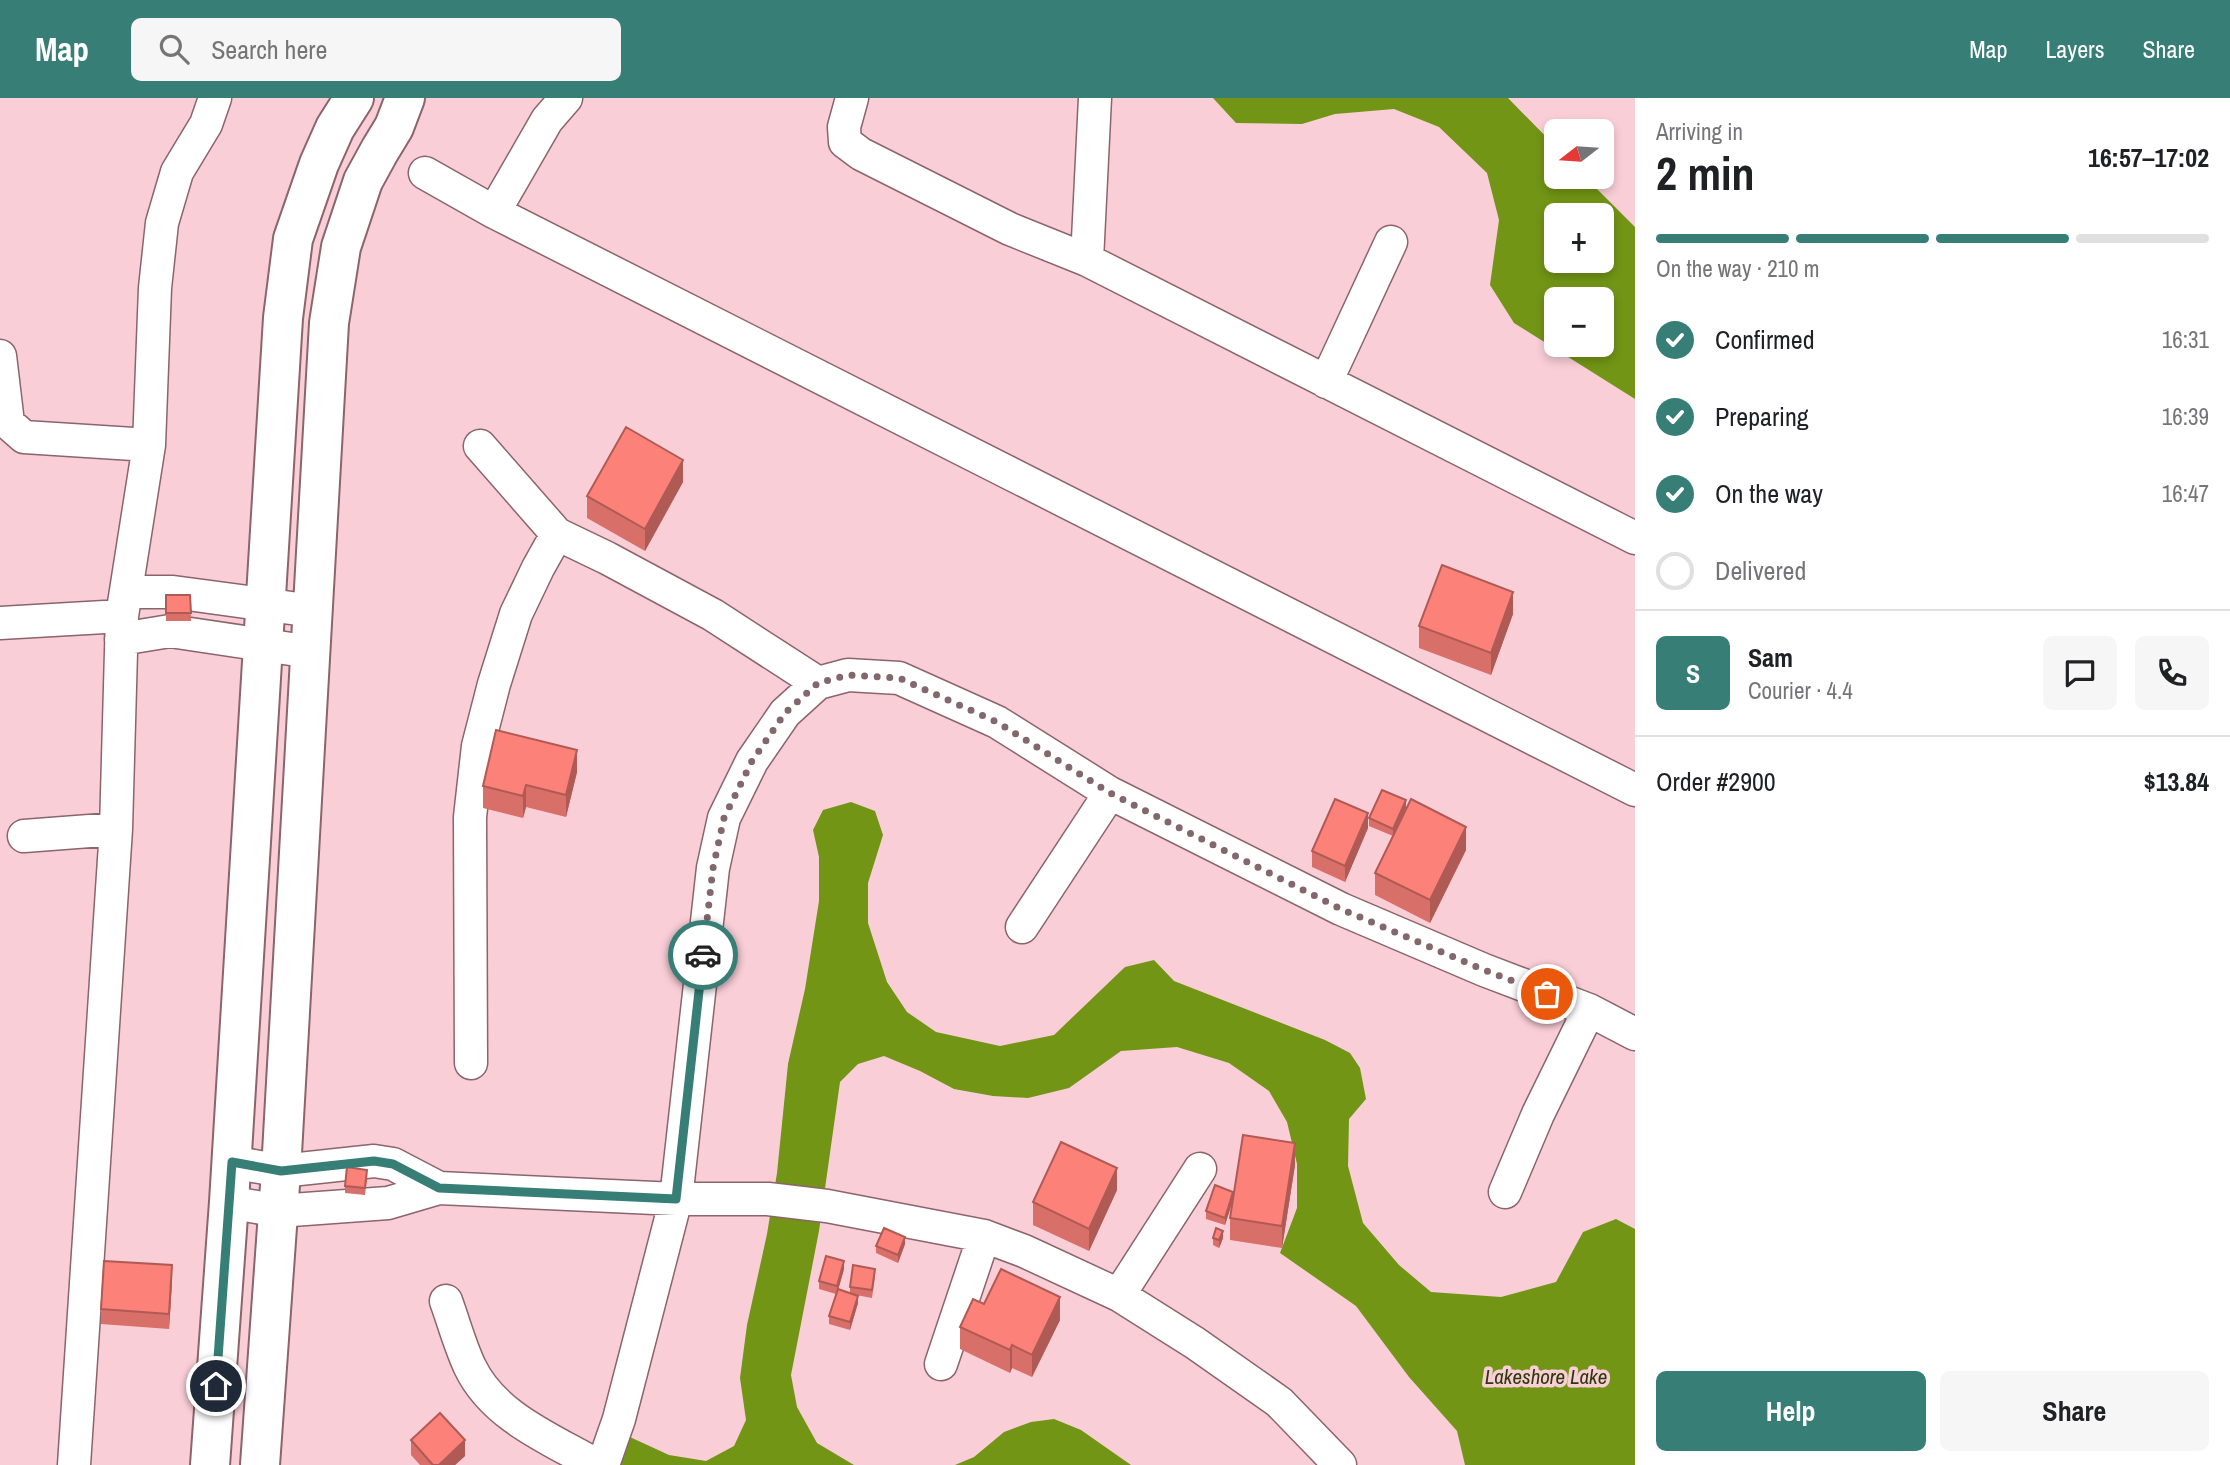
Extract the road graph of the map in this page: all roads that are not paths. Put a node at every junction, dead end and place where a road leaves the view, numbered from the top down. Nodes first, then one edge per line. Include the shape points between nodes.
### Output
1 (215, 98) edge
2 (354, 98) edge
3 (405, 98) edge
4 (566, 98) edge
5 (852, 98) edge
6 (1095, 98) edge
7 (425, 173) dead end
8 (494, 212) junction
9 (1391, 242) dead end
10 (1087, 260) junction
11 (0, 356) edge
12 (1326, 382) junction
13 (149, 445) junction
14 (480, 446) dead end
15 (557, 534) junction
16 (1635, 538) edge
17 (266, 604) junction
18 (313, 611) junction
19 (123, 616) junction
20 (0, 623) edge
21 (263, 644) junction
22 (311, 652) junction
23 (818, 683) junction
24 (1635, 790) edge
25 (1110, 793) junction
26 (116, 829) junction
27 (23, 836) dead end
28 (1022, 927) dead end
29 (1589, 1010) junction
30 (1635, 1034) edge
31 (471, 1063) dead end
32 (232, 1162) junction
33 (1200, 1169) dead end
34 (281, 1171) junction
35 (439, 1188) junction
36 (1505, 1192) dead end
37 (676, 1199) junction
38 (229, 1202) junction
39 (278, 1211) junction
40 (984, 1236) junction
41 (1119, 1295) junction
42 (446, 1301) dead end
43 (941, 1364) dead end
44 (74, 1465) edge
45 (210, 1465) edge
46 (260, 1465) edge
47 (596, 1465) edge
48 (603, 1465) edge
49 (1340, 1465) edge

1 - 13 street via 206,124 177,172 162,223
2 - 17 street via 319,164 293,239 283,318
3 - 18 street via 363,181 341,247 329,323
4 - 8 street via 547,120
5 - 10 street via 845,142 861,154 1010,229
6 - 10 street
7 - 8 street
8 - 24 street
9 - 12 street
10 - 12 street
11 - 13 street via 8,423 24,437
12 - 16 street
13 - 19 street
14 - 15 street
15 - 23 street via 713,615
15 - 31 street via 516,614 478,746 470,817
17 - 18 street
17 - 19 street via 173,592
17 - 21 street
18 - 22 street
19 - 20 street
19 - 21 street via 170,631
19 - 26 street
21 - 22 street
21 - 32 street
22 - 34 street
23 - 25 street via 848,675 899,678 997,722
23 - 37 street via 785,713 752,761 724,818 713,868
25 - 28 street
25 - 29 street via 1341,909
26 - 27 street
26 - 44 street
29 - 30 street
29 - 36 street
32 - 34 street
32 - 38 street
33 - 41 street
34 - 35 street via 374,1161 393,1164
34 - 39 street
35 - 37 street
35 - 39 street via 388,1203
37 - 40 street via 768,1199 827,1206
37 - 48 street via 620,1419
38 - 39 street
38 - 45 street
39 - 46 street
40 - 41 street
40 - 43 street
41 - 49 street via 1279,1402
42 - 47 street via 471,1368 490,1395 517,1420

